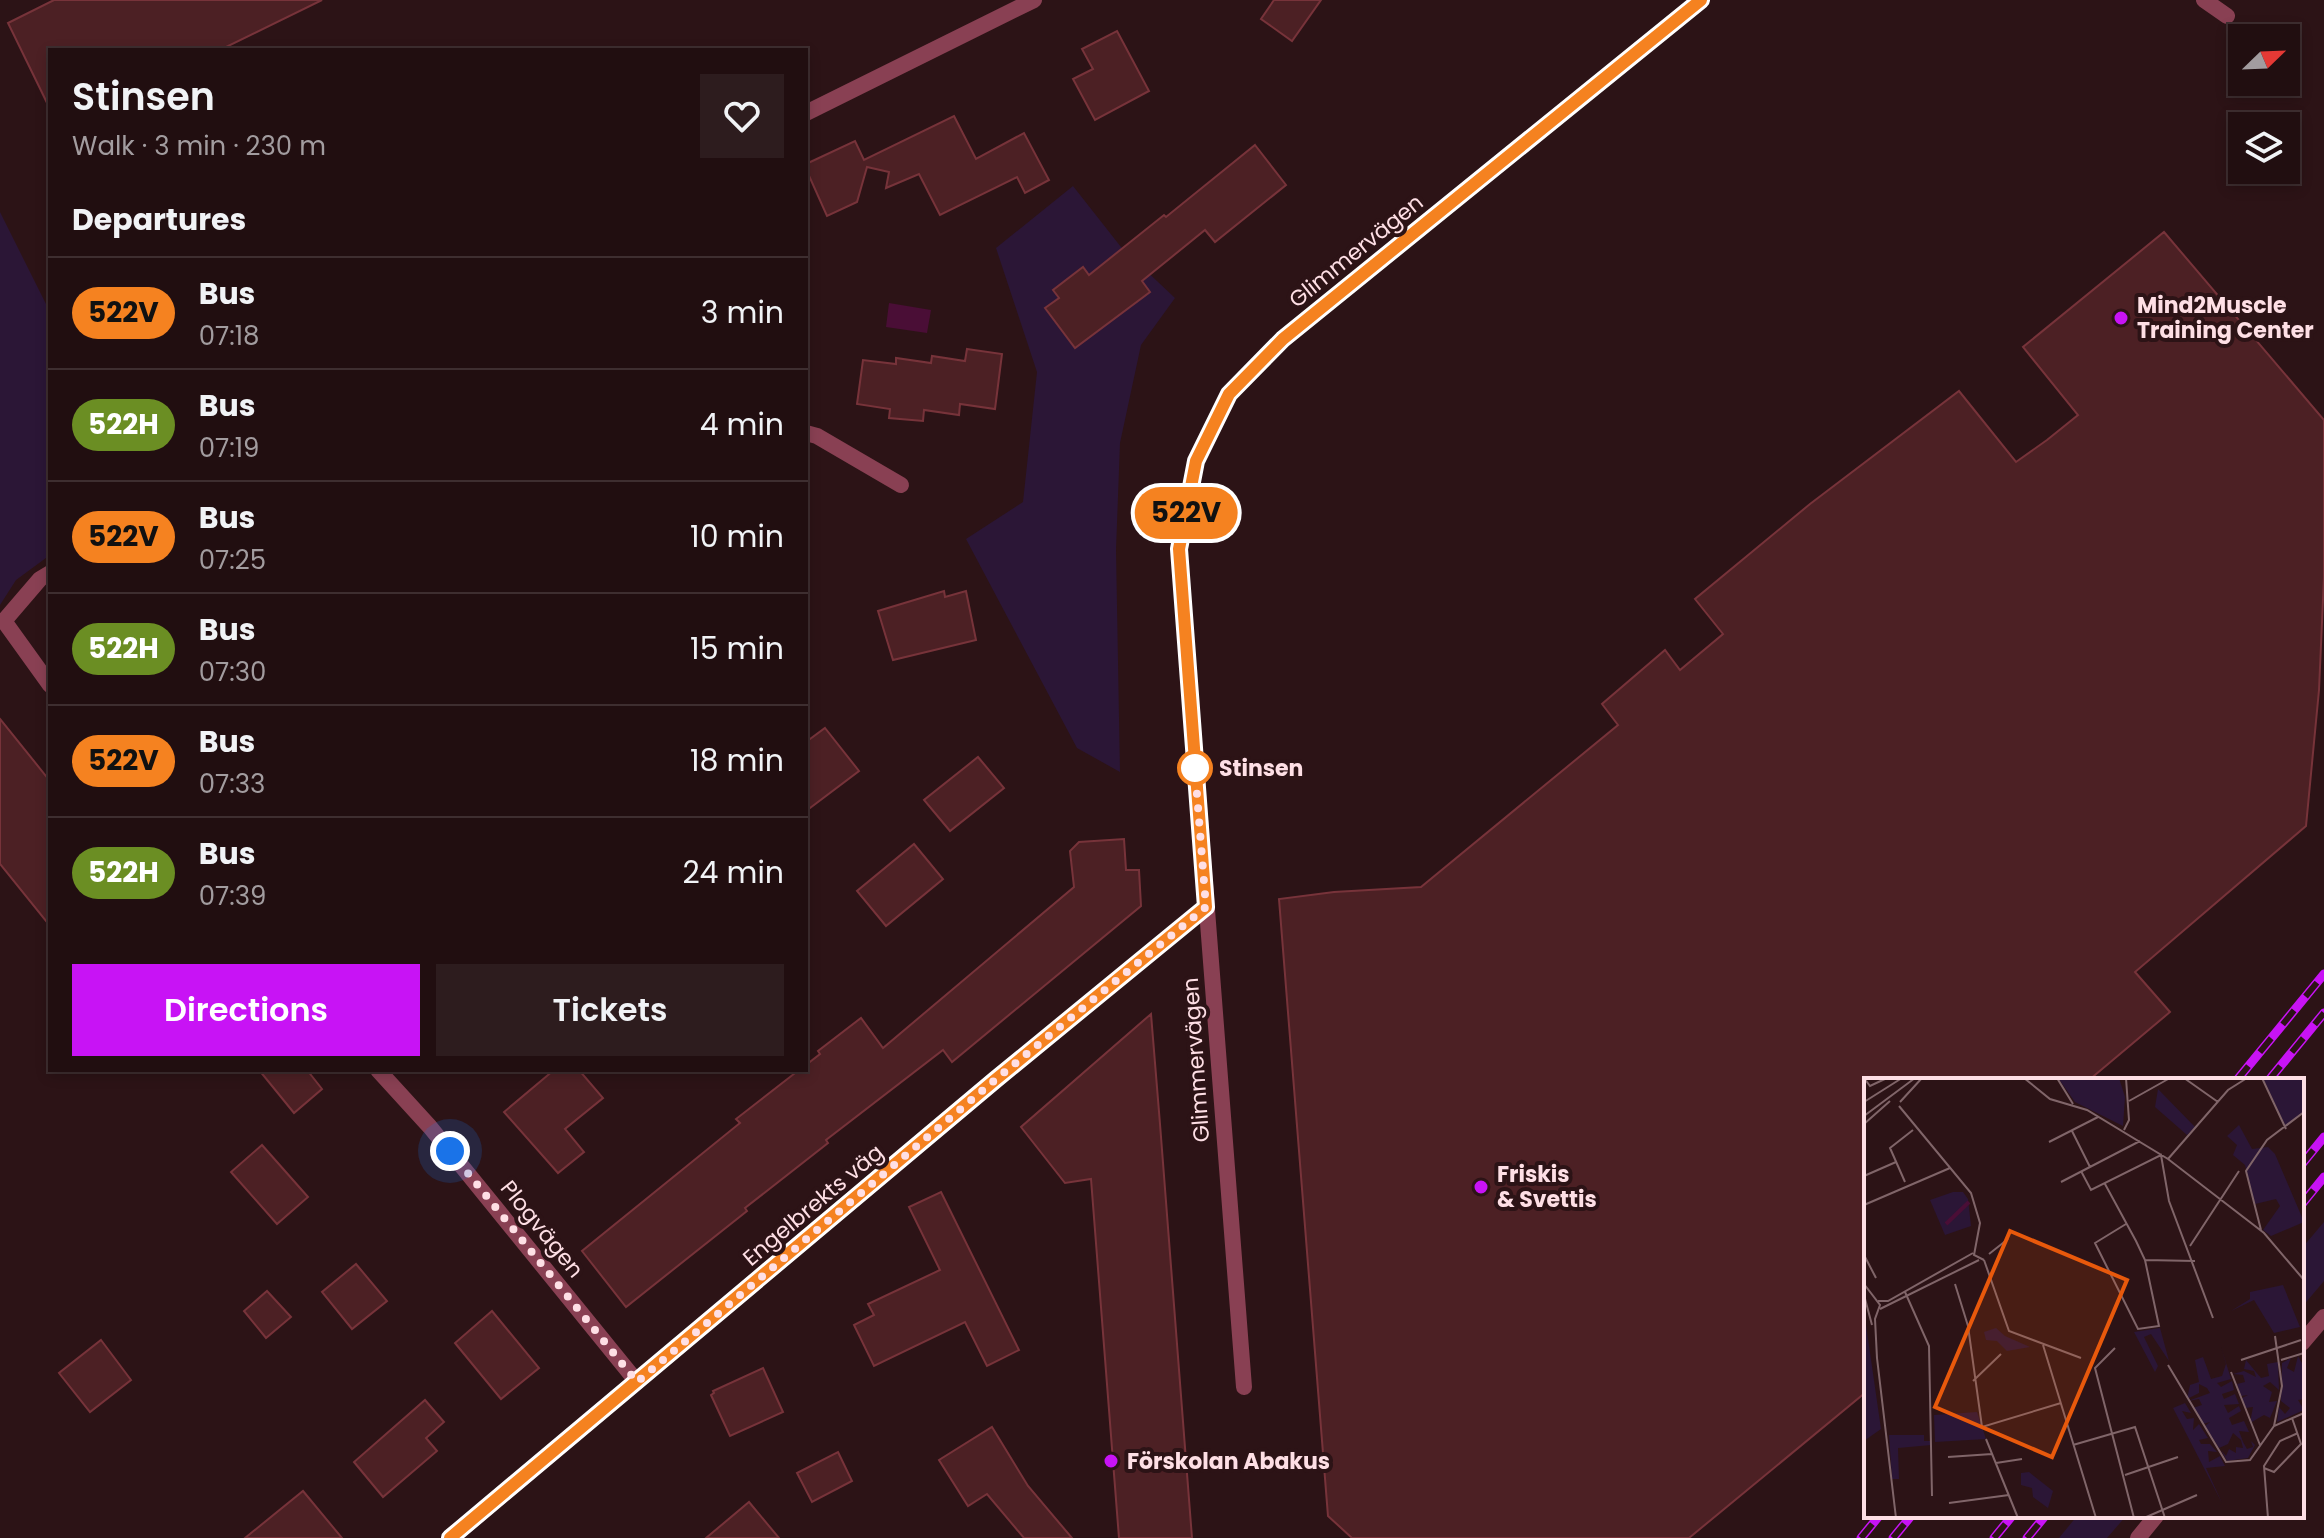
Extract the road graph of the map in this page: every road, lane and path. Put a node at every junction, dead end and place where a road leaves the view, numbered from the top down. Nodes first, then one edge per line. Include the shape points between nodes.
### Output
1 (1034, 0) edge
2 (1701, 0) edge
3 (2204, 0) edge
4 (2215, 0) edge
5 (808, 112) edge
6 (808, 434) edge
7 (901, 485) dead end
8 (48, 574) edge
9 (48, 682) edge
10 (1206, 907) junction
11 (380, 1072) edge
12 (2324, 1317) edge
13 (2304, 1341) edge
14 (637, 1382) junction
15 (1244, 1387) dead end
16 (2154, 1518) edge
17 (451, 1538) edge
18 (2138, 1538) edge

1 - 5 street
2 - 10 street, Glimmervägen via 1283,339 1229,394 1196,461 1179,549
3 - 4 street via 2227,16
6 - 7 street
8 - 9 street via 4,621
10 - 14 street, Engelbrekts väg
10 - 15 street, Glimmervägen
11 - 14 street, Plogvägen
12 - 13 street
14 - 17 street, Engelbrekts väg
16 - 18 street

